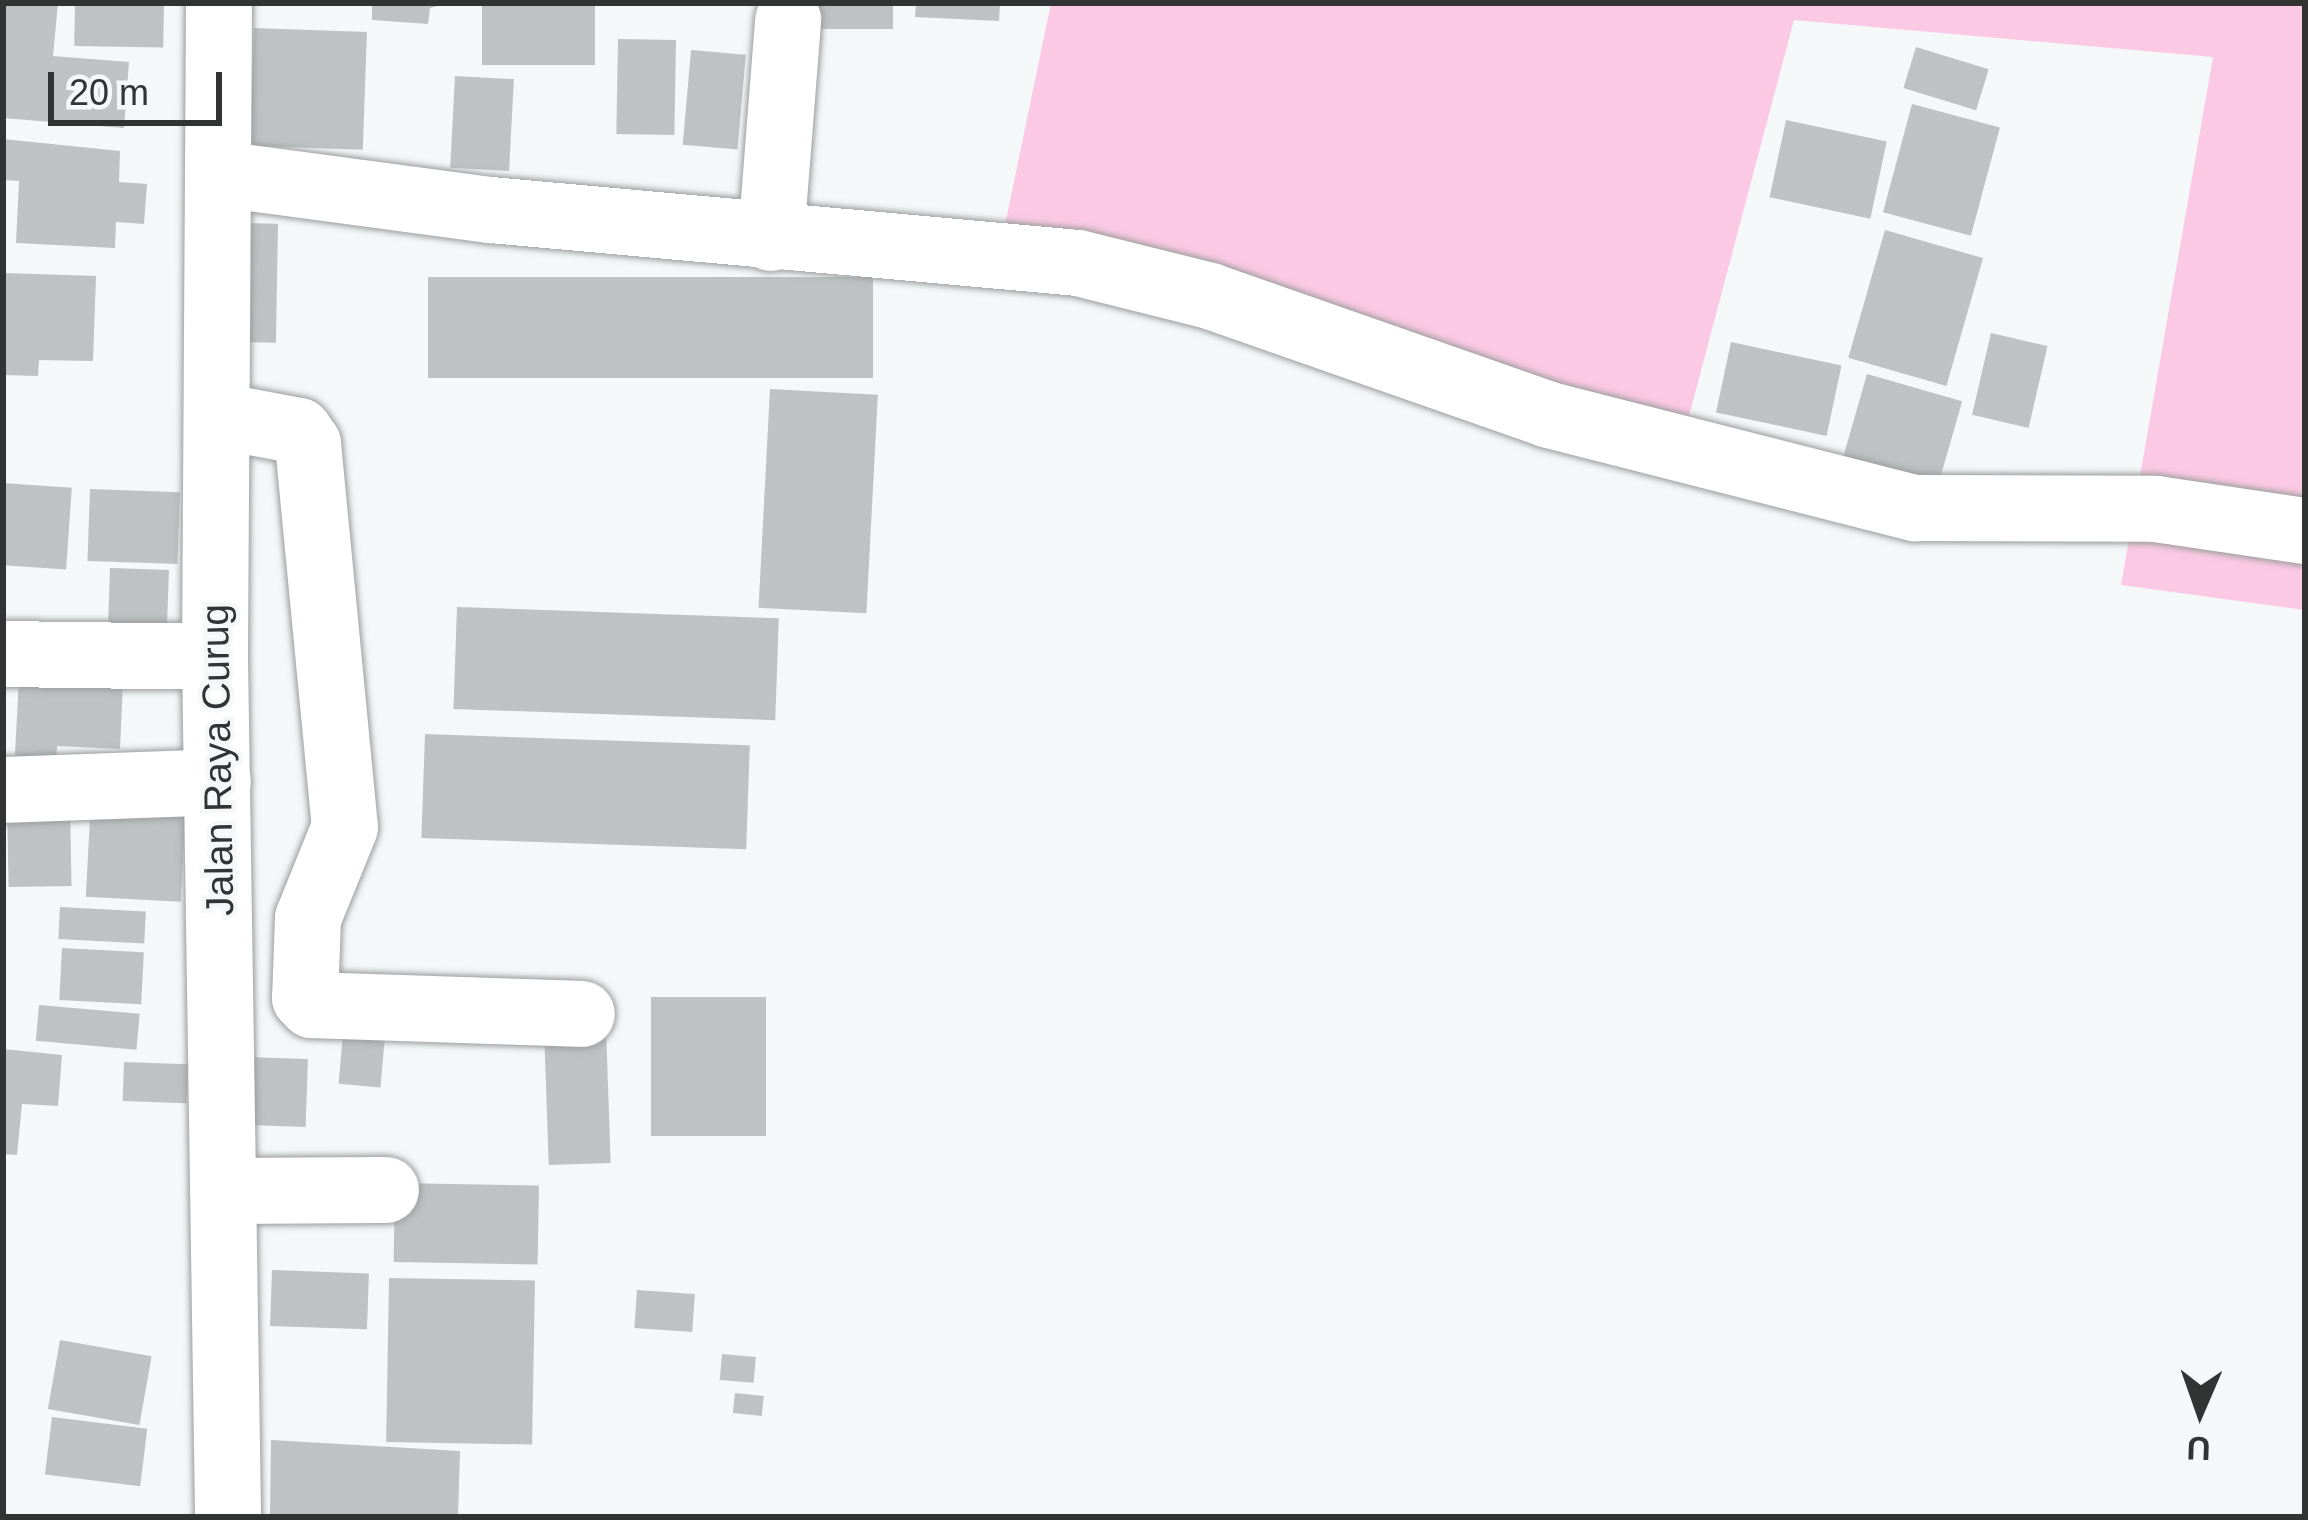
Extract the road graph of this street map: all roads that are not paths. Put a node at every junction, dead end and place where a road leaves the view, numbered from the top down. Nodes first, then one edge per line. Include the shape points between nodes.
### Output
1 (219, 3) edge
2 (788, 20) dead end
3 (220, 174) junction
4 (771, 238) junction
5 (219, 416) junction
6 (2305, 531) edge
7 (3, 654) edge
8 (215, 657) junction
9 (218, 782) junction
10 (3, 790) edge
11 (582, 1014) dead end
12 (223, 1190) junction
13 (386, 1190) dead end
14 (228, 1517) edge

1 - 3 street, Jalan Raya Curug
2 - 4 street
3 - 4 street
3 - 5 street, Jalan Raya Curug
4 - 6 street via 1078,263 1210,296 1549,415 1916,508 2156,509
5 - 8 street, Jalan Raya Curug
5 - 11 street via 299,431 308,444 346,827 308,918 305,998 313,1005
7 - 8 street
8 - 9 street, Jalan Raya Curug
9 - 10 street
9 - 12 street, Jalan Raya Curug
12 - 13 street
12 - 14 street, Jalan Raya Curug

